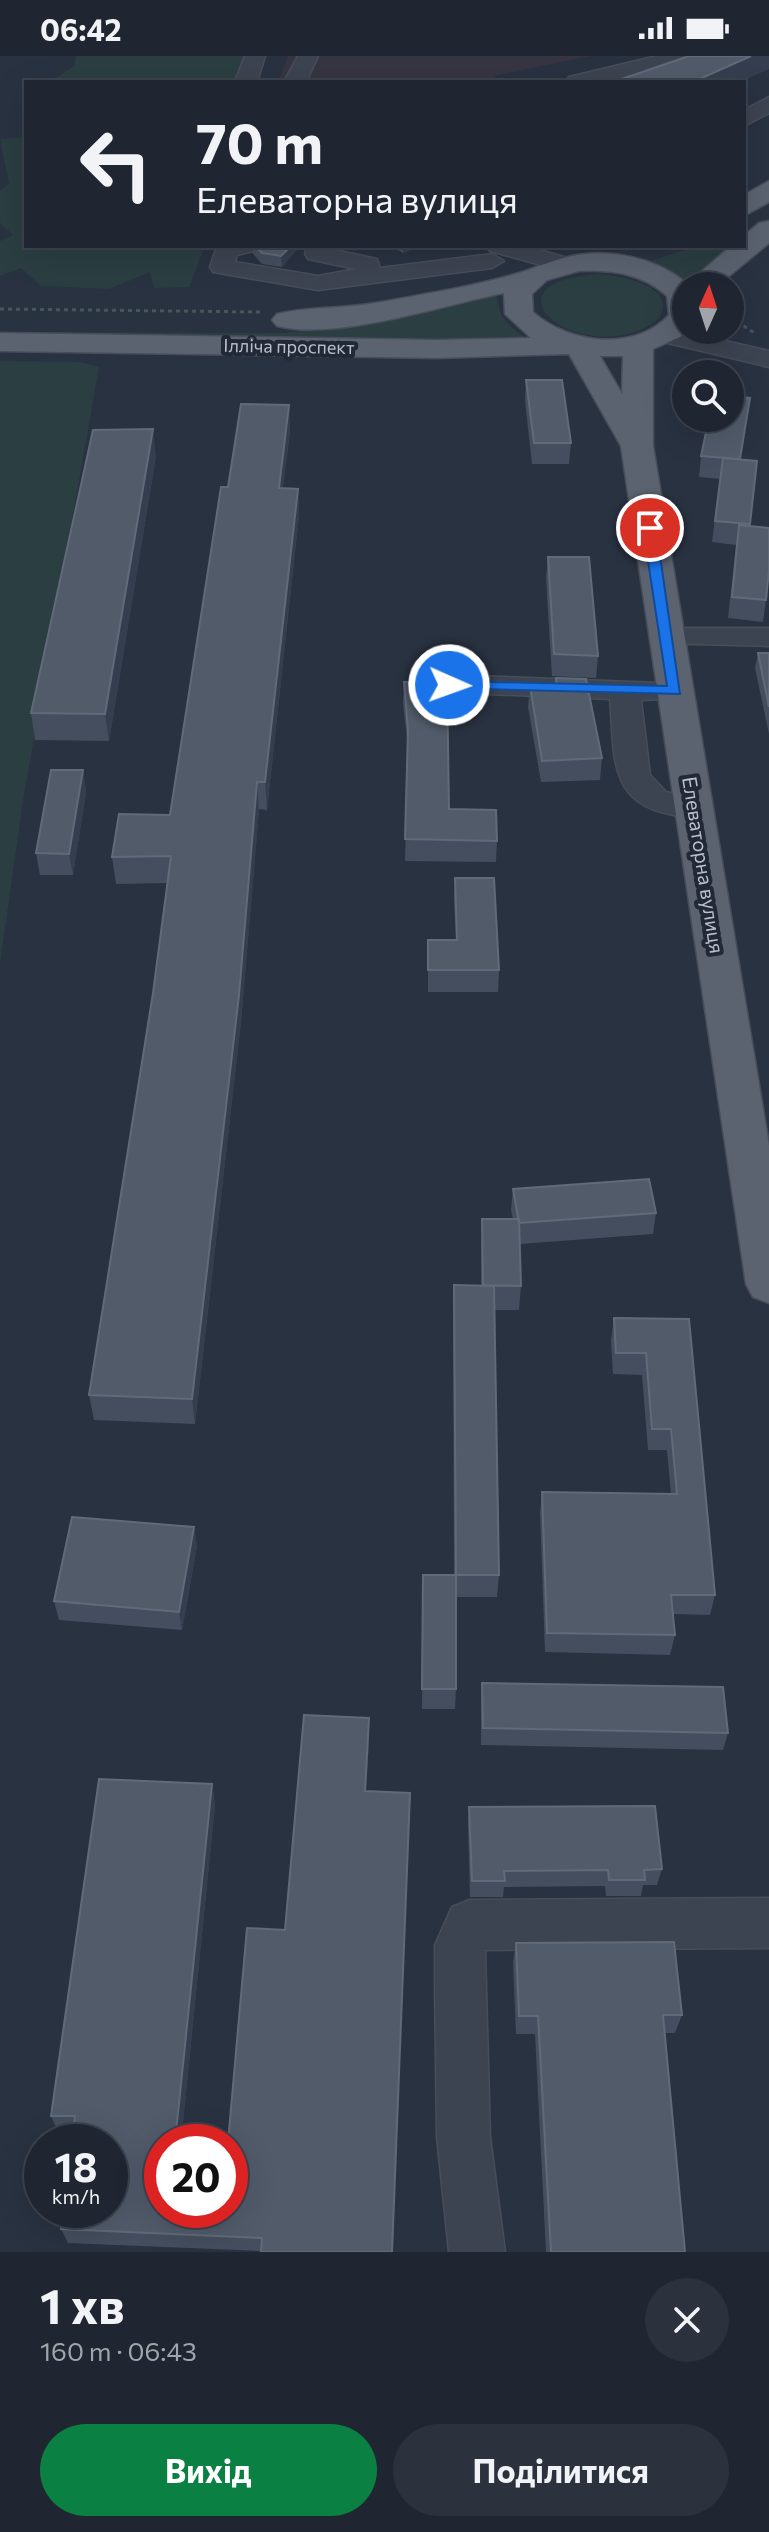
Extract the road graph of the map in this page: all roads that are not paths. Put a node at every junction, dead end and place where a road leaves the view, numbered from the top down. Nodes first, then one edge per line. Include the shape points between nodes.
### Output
1 (255, 56) edge
2 (308, 56) edge
3 (683, 56) edge
4 (247, 80) edge
5 (296, 80) edge
6 (585, 80) edge
7 (769, 189) edge
8 (746, 206) edge
9 (769, 229) edge
10 (238, 248) edge
11 (318, 248) edge
12 (655, 248) edge
13 (488, 251) edge
14 (528, 260) edge
15 (579, 264) junction
16 (369, 272) junction
17 (720, 272) edge
18 (672, 284) edge
19 (0, 317) edge
20 (672, 327) edge
21 (744, 334) edge
22 (651, 340) junction
23 (764, 340) edge
24 (0, 342) edge
25 (579, 345) junction
26 (769, 359) edge
27 (637, 446) junction
28 (666, 637) junction
29 (769, 637) edge
30 (449, 685) edge
31 (625, 690) junction
32 (675, 691) junction
33 (694, 809) junction
34 (769, 1284) edge
35 (769, 1923) edge
36 (477, 2252) edge

1 - 4 street
2 - 5 street
3 - 6 street
7 - 8 main road
9 - 17 main road
10 - 16 street via 226,251 222,267 318,283
11 - 16 street via 317,254
12 - 15 main road, Ілліча проспект
13 - 14 street
13 - 16 street
14 - 15 main road, Ілліча проспект
14 - 19 main road, Ілліча проспект via 324,320
14 - 25 main road via 516,299 519,314 537,331
15 - 18 main road via 647,271
20 - 22 main road
21 - 23 street
22 - 25 main road via 609,347
22 - 26 street
22 - 27 main road, Елеваторна вулиця
24 - 25 main road, Ілліча проспект via 437,349
25 - 27 main road, Елеваторна вулиця
27 - 28 main road, Елеваторна вулиця
28 - 29 street
28 - 32 main road, Елеваторна вулиця
30 - 31 street
31 - 32 street
31 - 33 street via 634,778 655,801
32 - 33 main road, Елеваторна вулиця
33 - 34 main road, Елеваторна вулиця
35 - 36 street via 470,1925 460,1945 460,2119

